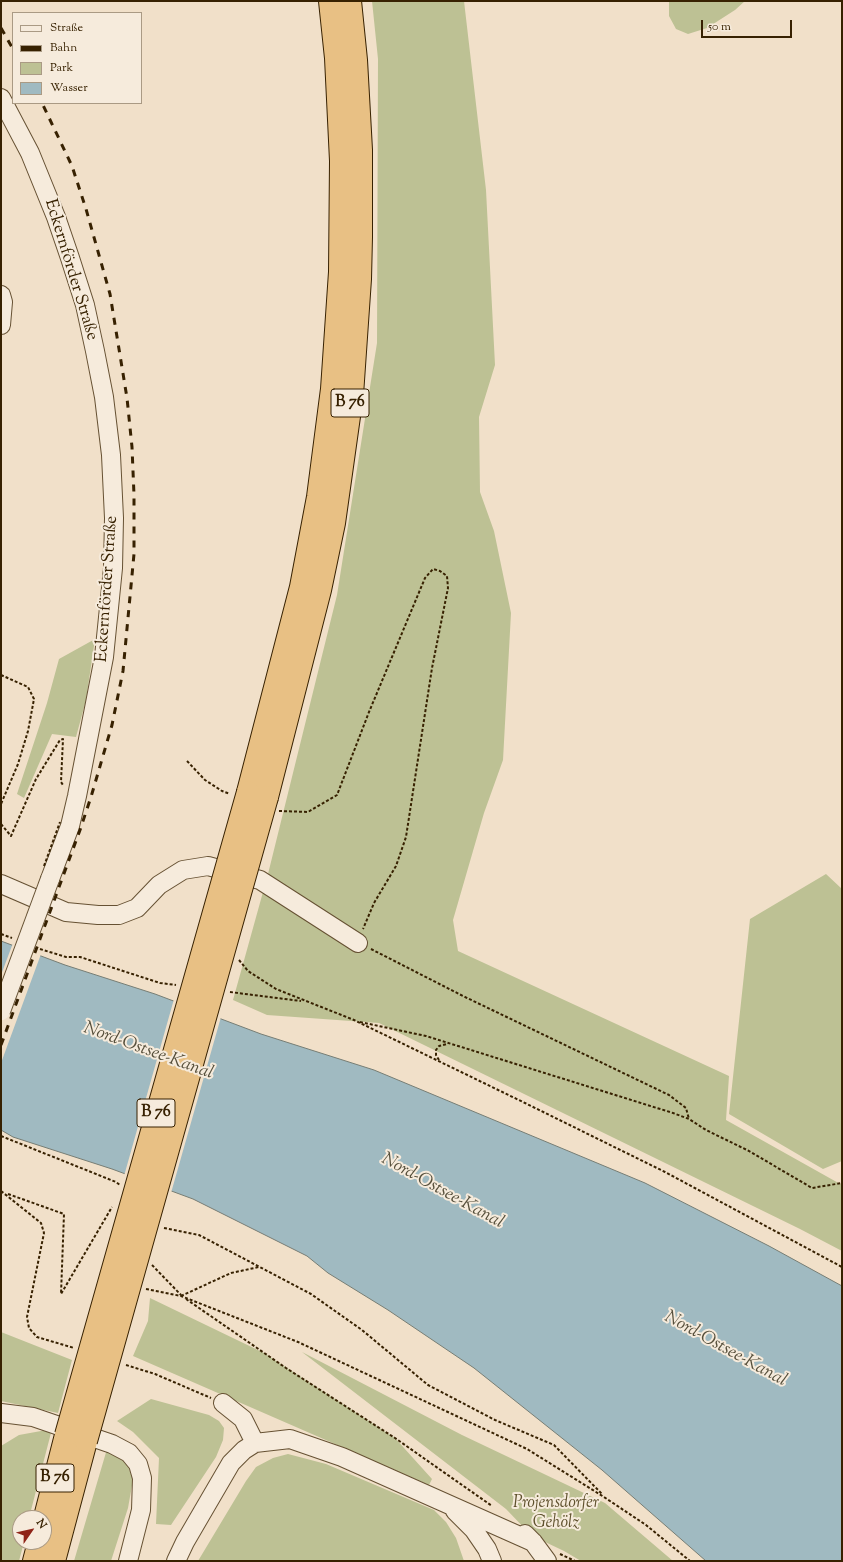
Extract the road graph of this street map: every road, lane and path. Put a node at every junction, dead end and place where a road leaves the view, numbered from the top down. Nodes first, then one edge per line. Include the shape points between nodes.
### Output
1 (330, 1) edge
2 (350, 1) edge
3 (1, 98) edge
4 (1, 295) edge
5 (1, 325) edge
6 (1, 675) edge
7 (187, 761) dead end
8 (77, 796) junction
9 (257, 799) junction
10 (1, 804) edge
11 (1, 824) edge
12 (1, 884) edge
13 (1, 934) edge
14 (15, 939) dead end
15 (358, 943) junction
16 (35, 947) dead end
17 (239, 959) dead end
18 (182, 986) dead end
19 (226, 992) dead end
20 (306, 1001) junction
21 (1, 1011) edge
22 (354, 1020) junction
23 (448, 1044) junction
24 (439, 1061) junction
25 (689, 1119) junction
26 (1, 1136) edge
27 (842, 1183) edge
28 (123, 1189) dead end
29 (1, 1191) edge
30 (5, 1193) junction
31 (115, 1202) dead end
32 (41, 1222) dead end
33 (163, 1228) dead end
34 (259, 1267) junction
35 (842, 1267) edge
36 (142, 1289) dead end
37 (181, 1296) junction
38 (223, 1403) dead end
39 (1, 1413) edge
40 (76, 1438) junction
41 (255, 1443) junction
42 (604, 1496) junction
43 (448, 1504) junction
44 (48, 1510) edge
45 (507, 1517) joint
46 (533, 1542) junction
47 (36, 1550) edge
48 (34, 1561) edge
49 (54, 1561) edge
50 (128, 1561) edge
51 (176, 1561) edge
52 (492, 1561) edge
53 (547, 1561) edge
54 (690, 1561) edge

1 - 9 highway, B 76 via 336,58 342,176 340,272 332,389 318,498
2 - 9 highway, B 76 via 361,150 360,286 352,395 334,523 320,590
3 - 8 street, Eckernförder Straße via 30,153 56,217 84,305 104,397 111,455 114,518 112,583 104,657
4 - 5 street
6 - 10 path via 28,687 34,699 28,732 18,764
7 - 9 path via 205,780 222,791
8 - 11 path via 69,794 62,782 63,739 36,779 11,836
8 - 21 street, Eckernförder Straße, bridge via 70,826
9 - 15 path via 308,812 337,795 425,578 433,569 447,576 448,588 432,668 406,838 396,866 374,904
9 - 40 highway, B 76, bridge
12 - 15 street via 66,912 98,916 119,915 137,908 159,885 183,870 208,866 260,880
13 - 14 path
15 - 25 path via 669,1095 686,1108
16 - 18 path via 66,958 80,957 160,983
17 - 20 path via 248,970 276,989
19 - 20 path
20 - 22 path
22 - 23 path via 426,1036
22 - 24 path
23 - 24 path via 439,1046 436,1050
23 - 25 path
24 - 35 path via 665,1172
25 - 27 path via 812,1188
26 - 28 path via 116,1182
29 - 30 path
30 - 31 path via 64,1214 61,1294
30 - 32 path
33 - 34 path via 199,1235
34 - 37 path via 231,1273
34 - 42 path via 311,1294 362,1330 428,1385 495,1420 554,1446
36 - 37 path
37 - 42 path via 298,1342 526,1449
37 - 45 path via 395,1438
38 - 41 street via 243,1419
39 - 50 street via 33,1417 112,1444 129,1453 138,1464 142,1478 141,1510
40 - 44 highway, B 76
40 - 49 highway, B 76
41 - 43 street via 290,1438 342,1456
41 - 51 street via 231,1463
42 - 54 path via 646,1525
43 - 46 street
43 - 52 street via 474,1530
45 - 46 street
46 - 53 street
47 - 48 highway

